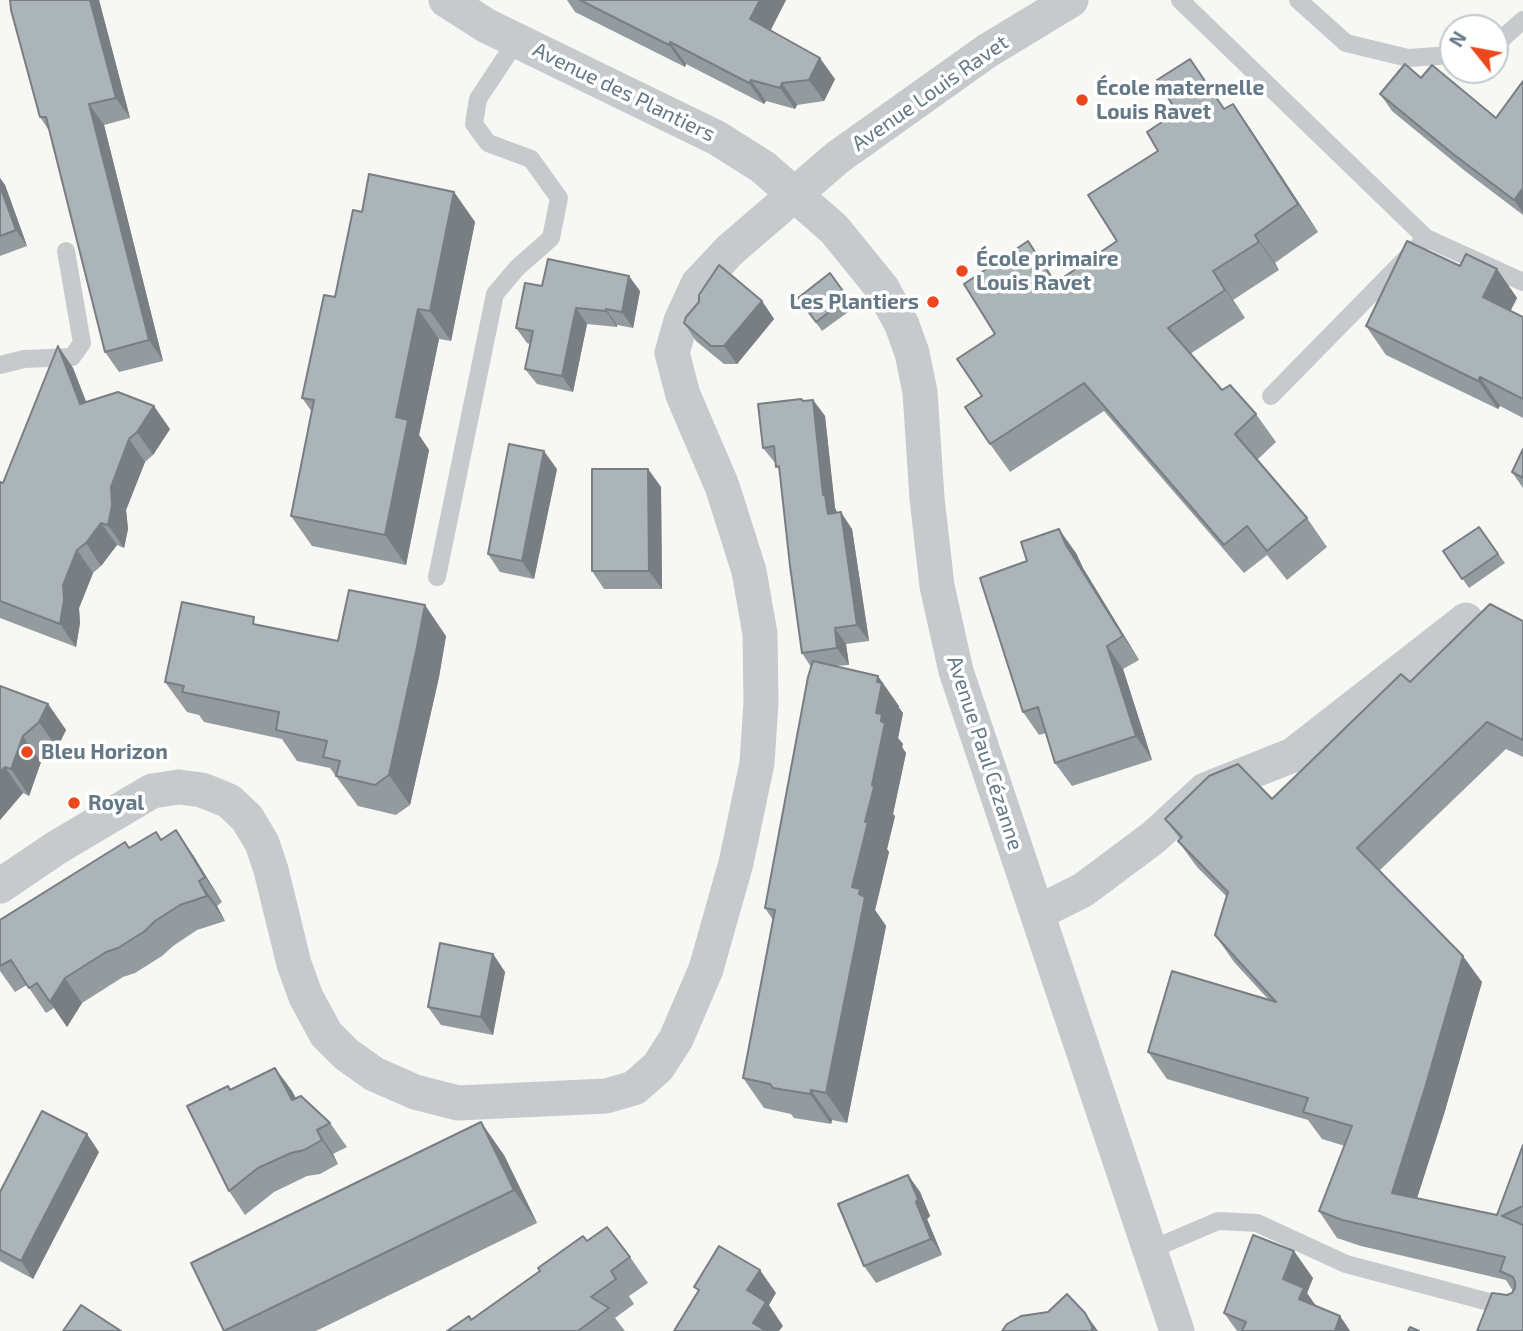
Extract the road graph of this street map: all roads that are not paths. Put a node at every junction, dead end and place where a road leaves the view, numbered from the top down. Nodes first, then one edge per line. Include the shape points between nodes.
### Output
1 (446, 0) edge
2 (1071, 0) edge
3 (1180, 0) edge
4 (1298, 0) edge
5 (1523, 20) edge
6 (1509, 32) edge
7 (517, 40) junction
8 (1439, 56) edge
9 (795, 195) junction
10 (1426, 238) junction
11 (66, 251) dead end
12 (1523, 282) edge
13 (0, 365) edge
14 (1271, 396) dead end
15 (437, 577) dead end
16 (1466, 620) dead end
17 (0, 886) edge
18 (1037, 913) junction
19 (1150, 1250) junction
20 (1523, 1311) edge
21 (1177, 1331) edge

1 - 7 street, Avenue des Plantiers
2 - 9 street, Avenue Louis Ravet via 987,51 838,158
3 - 10 lane
4 - 8 lane via 1346,43 1408,58
5 - 6 lane
7 - 9 street, Avenue des Plantiers via 718,138
7 - 15 lane via 478,99 474,124 488,143 531,159 559,198 551,238 495,294
9 - 17 street, Avenue Louis Ravet via 698,284 671,353 749,571 760,634 761,703 757,763 736,863 706,969 676,1039 658,1068 634,1088 606,1096 458,1103 415,1092 374,1074 326,1034 306,998 271,870 247,818 229,801 202,790 152,791
9 - 18 street, Avenue Paul Cézanne via 834,229 882,288 912,352 920,392 937,586 956,671
10 - 12 lane
10 - 14 lane
11 - 13 lane via 82,343 72,357
16 - 18 street via 1293,755 1205,790 1154,837 1083,890
18 - 19 street, Avenue Paul Cézanne
19 - 20 lane via 1218,1221 1257,1223 1346,1264
19 - 21 street, Avenue Paul Cézanne

